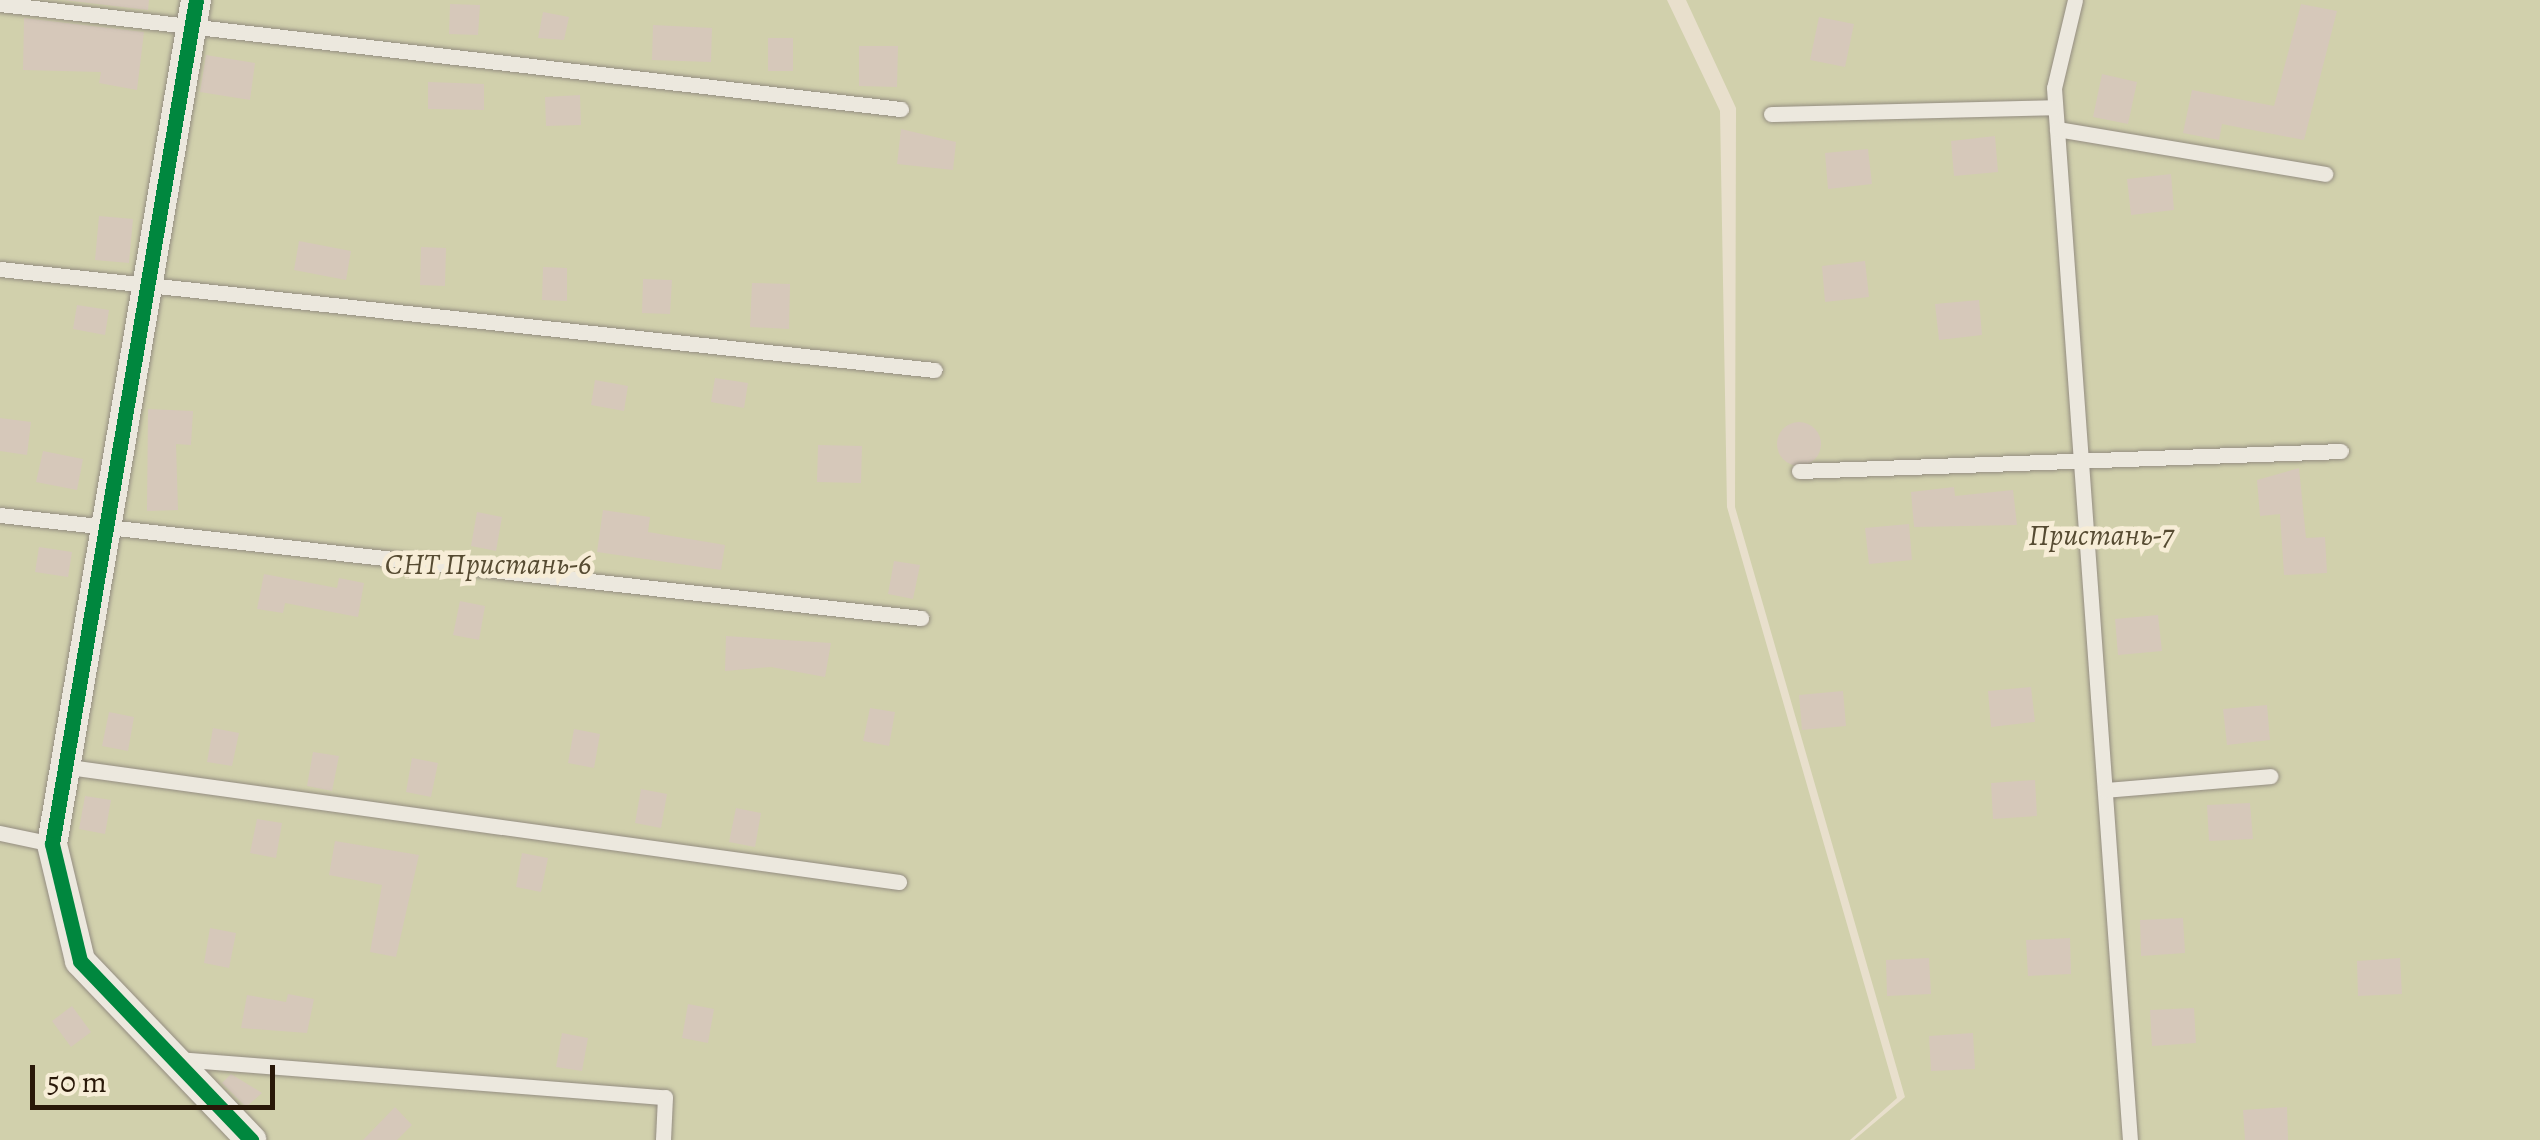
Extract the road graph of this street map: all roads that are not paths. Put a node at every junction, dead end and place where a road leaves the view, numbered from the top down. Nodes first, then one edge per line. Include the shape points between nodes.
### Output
1 (196, 0) edge
2 (2075, 0) edge
3 (0, 4) edge
4 (188, 31) junction
5 (2056, 107) junction
6 (901, 108) dead end
7 (1771, 114) dead end
8 (2057, 129) junction
9 (2325, 174) dead end
10 (0, 269) edge
11 (148, 290) junction
12 (935, 370) dead end
13 (2341, 451) dead end
14 (2081, 464) junction
15 (1799, 472) dead end
16 (0, 515) edge
17 (101, 530) junction
18 (921, 618) dead end
19 (69, 768) junction
20 (2270, 776) dead end
21 (2105, 790) junction
22 (0, 833) edge
23 (52, 844) junction
24 (899, 882) dead end
25 (173, 1058) junction
26 (251, 1140) edge
27 (664, 1140) edge
28 (2130, 1140) edge

1 - 4 street
2 - 5 lane
3 - 4 lane
4 - 6 lane
4 - 11 street
5 - 7 lane
5 - 8 lane
8 - 9 lane
8 - 14 lane
10 - 11 lane
11 - 12 lane
11 - 17 street
13 - 14 lane
14 - 15 lane
14 - 21 lane
16 - 17 lane
17 - 18 lane
17 - 19 street
19 - 23 street
19 - 24 lane
20 - 21 lane
21 - 28 lane
22 - 23 lane
23 - 25 street via 80,961
25 - 26 street
25 - 27 lane via 665,1097

